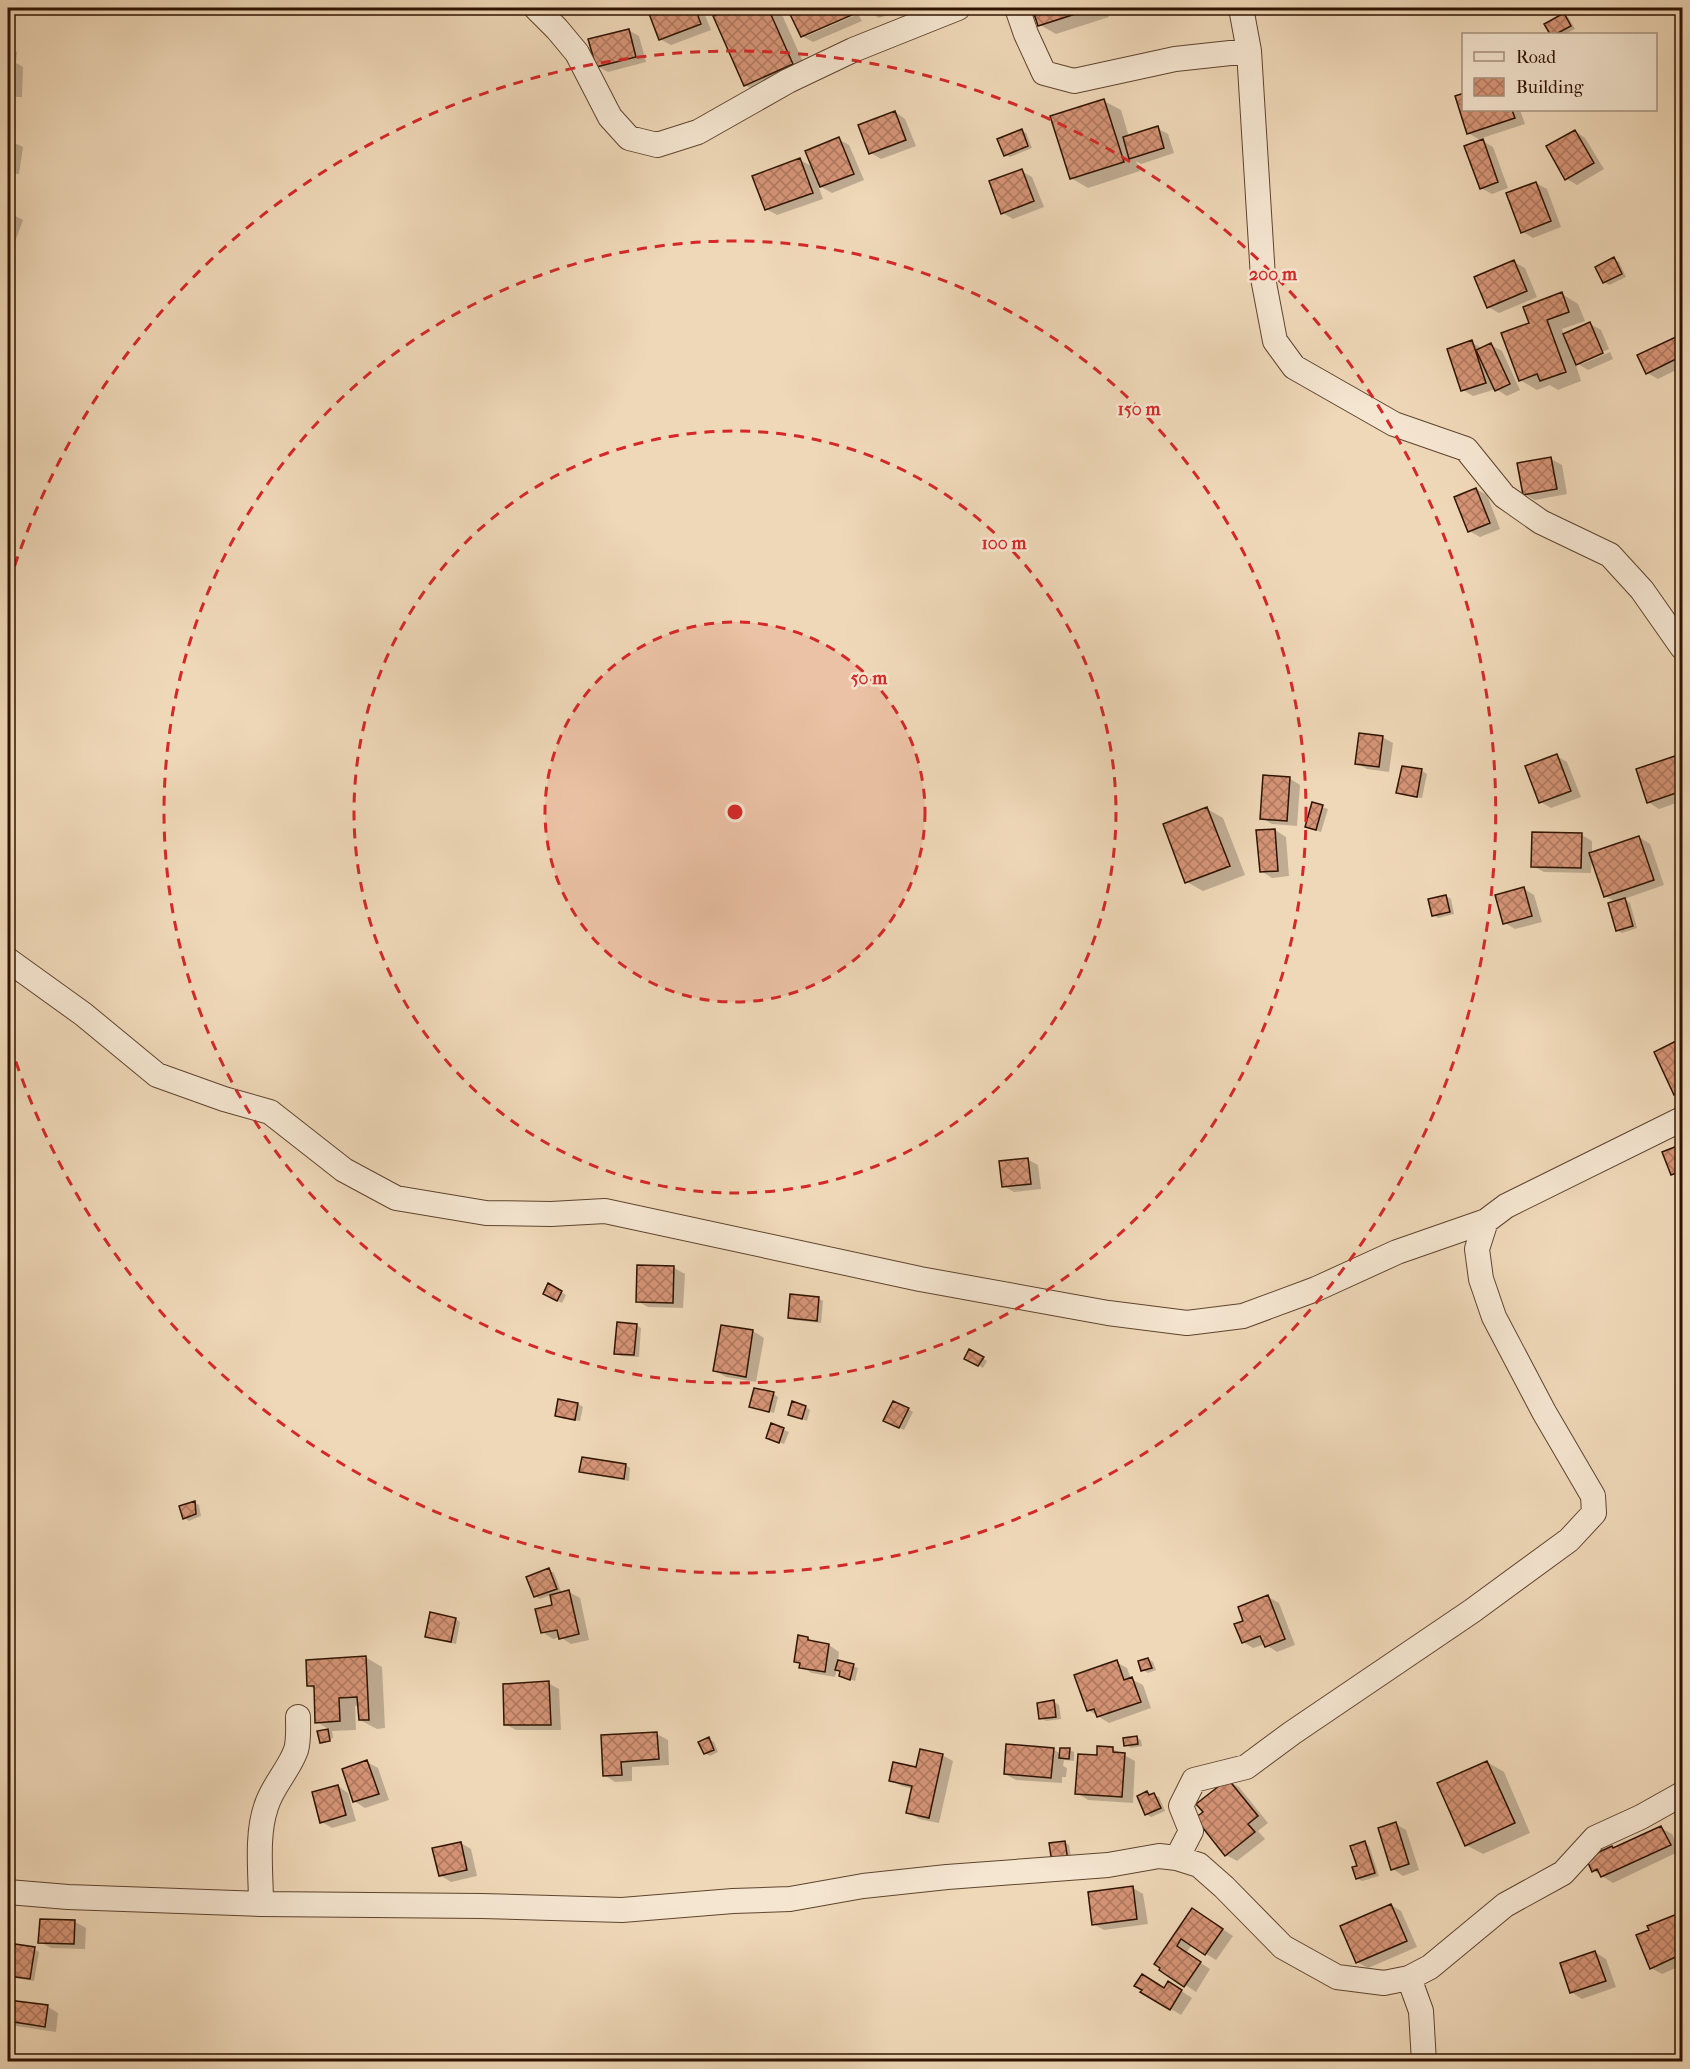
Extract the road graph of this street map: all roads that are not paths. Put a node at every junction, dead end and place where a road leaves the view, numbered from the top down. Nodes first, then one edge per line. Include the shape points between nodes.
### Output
1 (536, 8) edge
2 (958, 8) edge
3 (1017, 8) edge
4 (1241, 8) edge
5 (1249, 51) junction
6 (1683, 647) edge
7 (8, 960) edge
8 (1683, 1119) edge
9 (1486, 1221) junction
10 (298, 1717) dead end
11 (1683, 1794) edge
12 (1177, 1858) junction
13 (8, 1892) edge
14 (261, 1904) junction
15 (1409, 1978) junction
16 (1424, 2061) edge

1 - 2 street via 577,53 616,124 629,138 657,145 698,132 842,55
3 - 5 street via 1044,73 1074,81 1175,59
4 - 5 street
5 - 6 street via 1263,278 1275,341 1294,367 1394,424 1466,449 1504,496 1541,522 1610,555 1642,590
7 - 9 street via 83,1014 157,1075 270,1112 344,1170 396,1198 486,1213 605,1211 920,1279 1187,1323 1243,1316 1316,1289 1397,1252
8 - 9 street via 1506,1206
9 - 12 street via 1477,1249 1481,1279 1494,1317 1593,1496 1594,1513 1569,1540 1472,1611 1246,1767 1194,1780 1181,1806 1191,1832
10 - 14 street via 297,1748 269,1798 262,1821
11 - 15 street via 1596,1838 1563,1873 1505,1905 1430,1966
12 - 14 street via 1159,1856 1108,1865 947,1877 790,1899 622,1910
12 - 15 street via 1199,1865 1283,1947 1337,1977 1384,1983
13 - 14 street
15 - 16 street via 1421,2011

